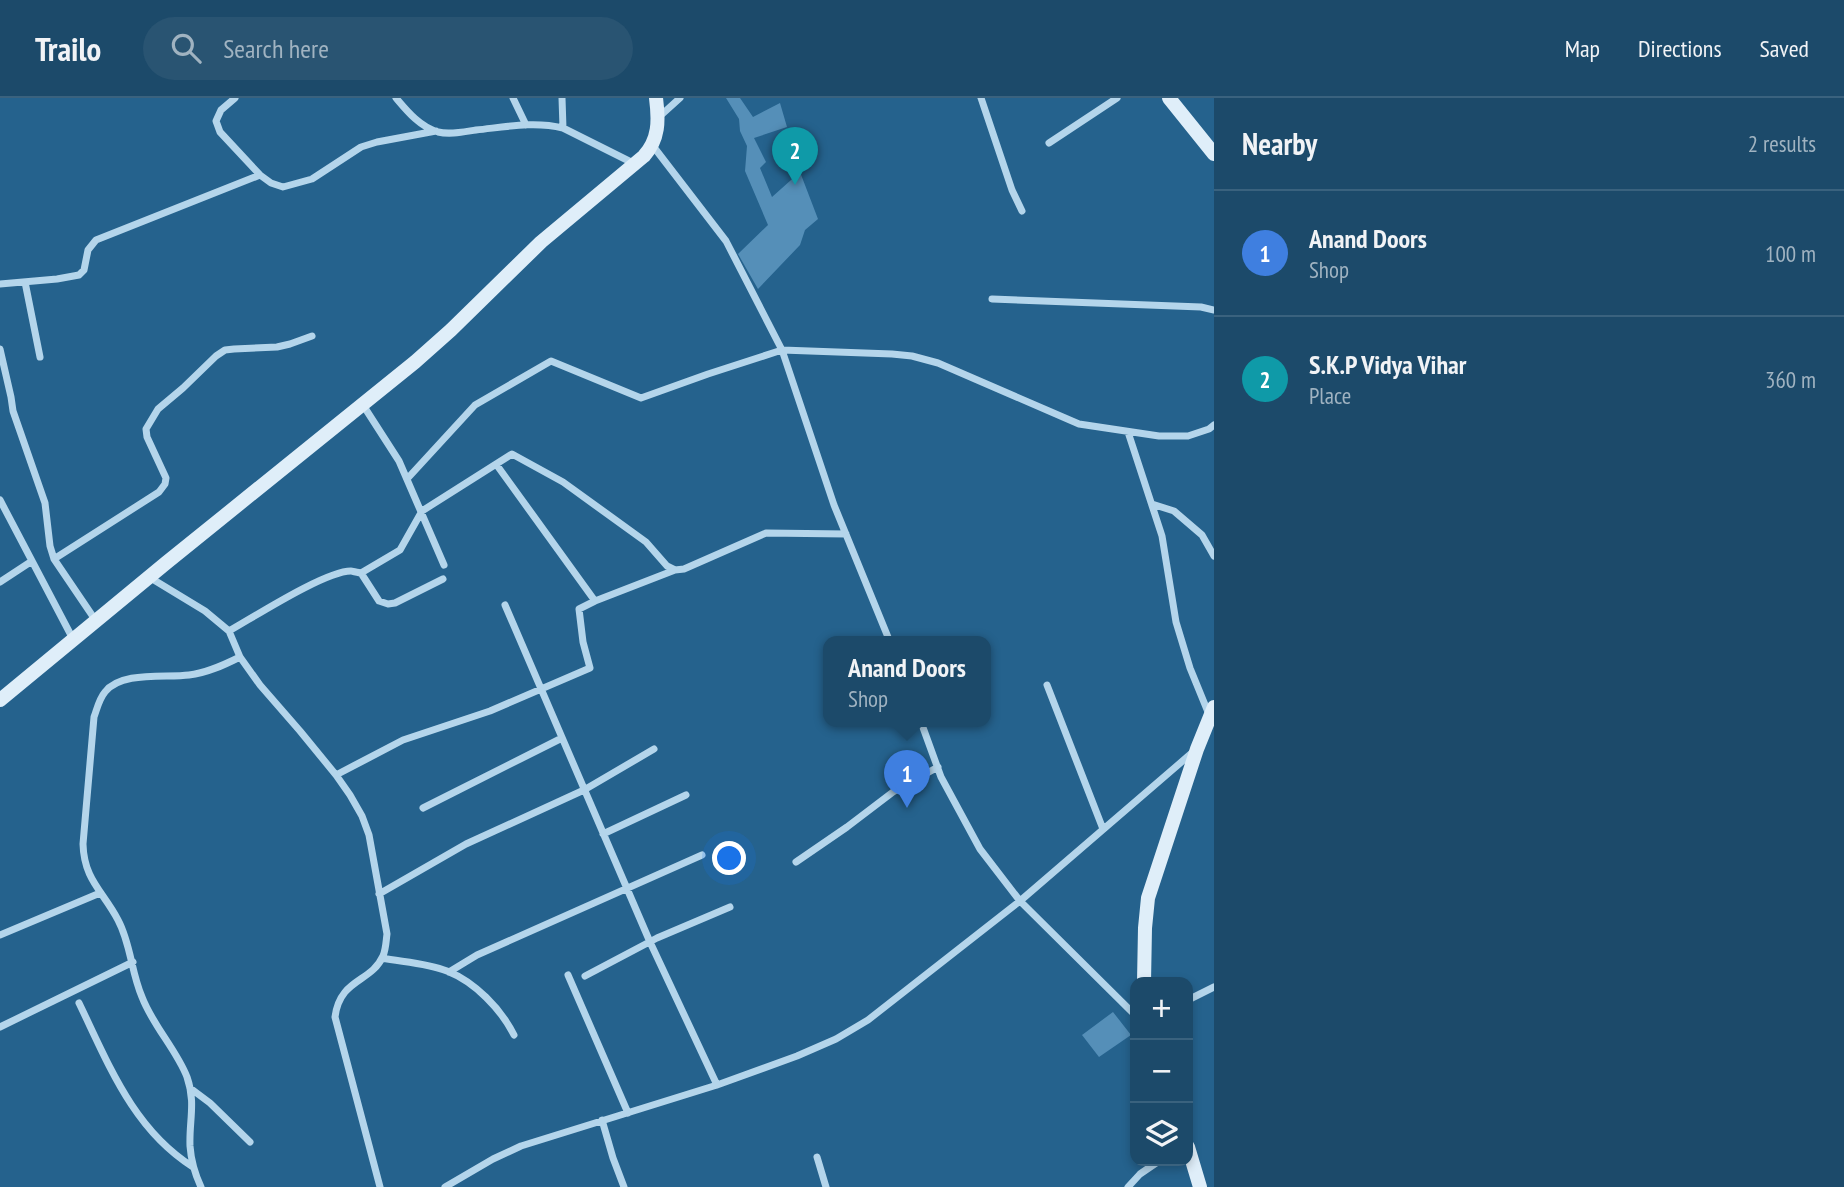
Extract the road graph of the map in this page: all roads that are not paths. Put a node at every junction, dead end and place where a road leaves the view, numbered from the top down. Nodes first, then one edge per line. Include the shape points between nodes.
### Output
1 (234, 98) edge
2 (396, 98) edge
3 (513, 98) edge
4 (562, 98) edge
5 (656, 98) edge
6 (680, 98) edge
7 (981, 98) edge
8 (1117, 98) edge
9 (1169, 98) edge
10 (659, 117) junction
11 (526, 125) junction
12 (563, 128) junction
13 (436, 131) junction
14 (1048, 143) dead end
15 (653, 146) junction
16 (1214, 154) edge
17 (635, 164) junction
18 (260, 175) junction
19 (1022, 211) dead end
20 (25, 282) junction
21 (0, 284) edge
22 (992, 299) dead end
23 (1214, 310) edge
24 (312, 336) dead end
25 (0, 349) edge
26 (782, 350) junction
27 (40, 357) dead end
28 (363, 405) junction
29 (1214, 425) edge
30 (1128, 432) junction
31 (496, 464) junction
32 (407, 479) junction
33 (0, 500) edge
34 (1152, 504) junction
35 (422, 511) junction
36 (846, 534) junction
37 (1214, 556) edge
38 (54, 559) junction
39 (32, 561) junction
40 (444, 565) dead end
41 (675, 570) junction
42 (361, 573) junction
43 (149, 577) junction
44 (443, 579) dead end
45 (0, 582) edge
46 (595, 601) junction
47 (505, 605) dead end
48 (97, 622) junction
49 (229, 631) junction
50 (888, 636) edge
51 (73, 639) junction
52 (240, 657) junction
53 (1046, 685) dead end
54 (541, 688) junction
55 (0, 700) edge
56 (1212, 713) edge
57 (922, 727) edge
58 (562, 738) junction
59 (654, 749) dead end
60 (1197, 749) junction
61 (937, 767) junction
62 (336, 775) junction
63 (584, 790) junction
64 (687, 795) dead end
65 (423, 808) dead end
66 (1104, 829) junction
67 (603, 834) junction
68 (702, 855) dead end
69 (796, 862) dead end
70 (627, 888) junction
71 (100, 893) junction
72 (379, 894) junction
73 (1020, 901) junction
74 (730, 906) dead end
75 (0, 935) edge
76 (650, 942) junction
77 (382, 958) junction
78 (132, 962) junction
79 (449, 972) junction
80 (568, 975) dead end
81 (586, 976) dead end
82 (1144, 977) edge
83 (1214, 987) edge
84 (1193, 998) edge
85 (79, 1003) dead end
86 (1130, 1010) edge
87 (0, 1027) edge
88 (514, 1035) dead end
89 (717, 1085) junction
90 (190, 1088) junction
91 (628, 1113) junction
92 (602, 1120) junction
93 (250, 1142) dead end
94 (817, 1157) dead end
95 (1193, 1164) edge
96 (1152, 1166) edge
97 (193, 1167) junction
98 (201, 1187) edge
99 (380, 1187) edge
100 (445, 1187) edge
101 (624, 1187) edge
102 (827, 1187) edge
103 (1128, 1187) edge
104 (1200, 1187) edge

1 - 18 street via 216,121 220,132
2 - 13 street via 412,117
3 - 11 street
4 - 12 street
5 - 10 main road
6 - 10 street
7 - 19 street
8 - 14 street
9 - 16 main road
10 - 15 main road
11 - 12 street
11 - 13 street
12 - 17 street
13 - 18 street via 361,147 296,185 283,187
15 - 17 main road
15 - 26 street via 726,241
17 - 28 main road via 541,242 442,338
18 - 20 street via 96,240 79,275
20 - 21 street
20 - 27 street
22 - 23 street
24 - 38 street via 277,347 234,349 216,356 158,409 146,429 166,478 159,492
25 - 38 street via 13,411 45,503
26 - 30 street via 912,356 1079,424
26 - 32 street via 641,398 551,361 475,405
26 - 36 street
28 - 32 street
28 - 43 main road
29 - 30 street via 1188,436
30 - 34 street
31 - 35 street
31 - 41 street via 512,454 551,475 646,542
31 - 46 street
32 - 35 street
33 - 39 street
34 - 37 street via 1174,511 1202,535
34 - 56 street via 1176,622 1190,668
35 - 40 street
35 - 42 street via 400,550
36 - 41 street via 766,533
36 - 50 street
38 - 48 street
39 - 45 street
39 - 51 street
41 - 46 street
42 - 44 street via 379,601 388,604
42 - 49 street via 351,571 319,581
43 - 48 main road
43 - 49 street
46 - 54 street via 579,610 590,668
47 - 54 street
48 - 51 main road
49 - 52 street
51 - 55 main road
52 - 62 street
52 - 71 street via 203,673 134,678 106,690 94,717 83,844 86,868
53 - 66 street
54 - 58 street
54 - 62 street via 490,711 403,740
56 - 60 main road
57 - 61 street
58 - 63 street
58 - 65 street
59 - 63 street
60 - 66 street
60 - 82 main road via 1148,898
61 - 69 street via 893,792
61 - 73 street via 980,849
62 - 72 street via 369,835
63 - 67 street
63 - 72 street via 466,844
64 - 67 street
66 - 73 street
67 - 70 street
68 - 70 street
70 - 76 street
70 - 79 street via 477,954
71 - 75 street
71 - 78 street via 118,920
72 - 77 street via 387,934
73 - 86 street
73 - 89 street via 868,1020 797,1056
74 - 76 street
76 - 81 street
76 - 89 street
77 - 79 street
77 - 99 street via 342,995 335,1017
78 - 87 street
78 - 90 street via 140,994
79 - 88 street via 498,1010
80 - 91 street
83 - 84 street
85 - 97 street via 130,1103 164,1146
89 - 91 street
90 - 93 street
90 - 97 street
91 - 92 street
92 - 100 street via 521,1146
92 - 101 street
94 - 102 street
95 - 104 main road
96 - 103 street
97 - 98 street

